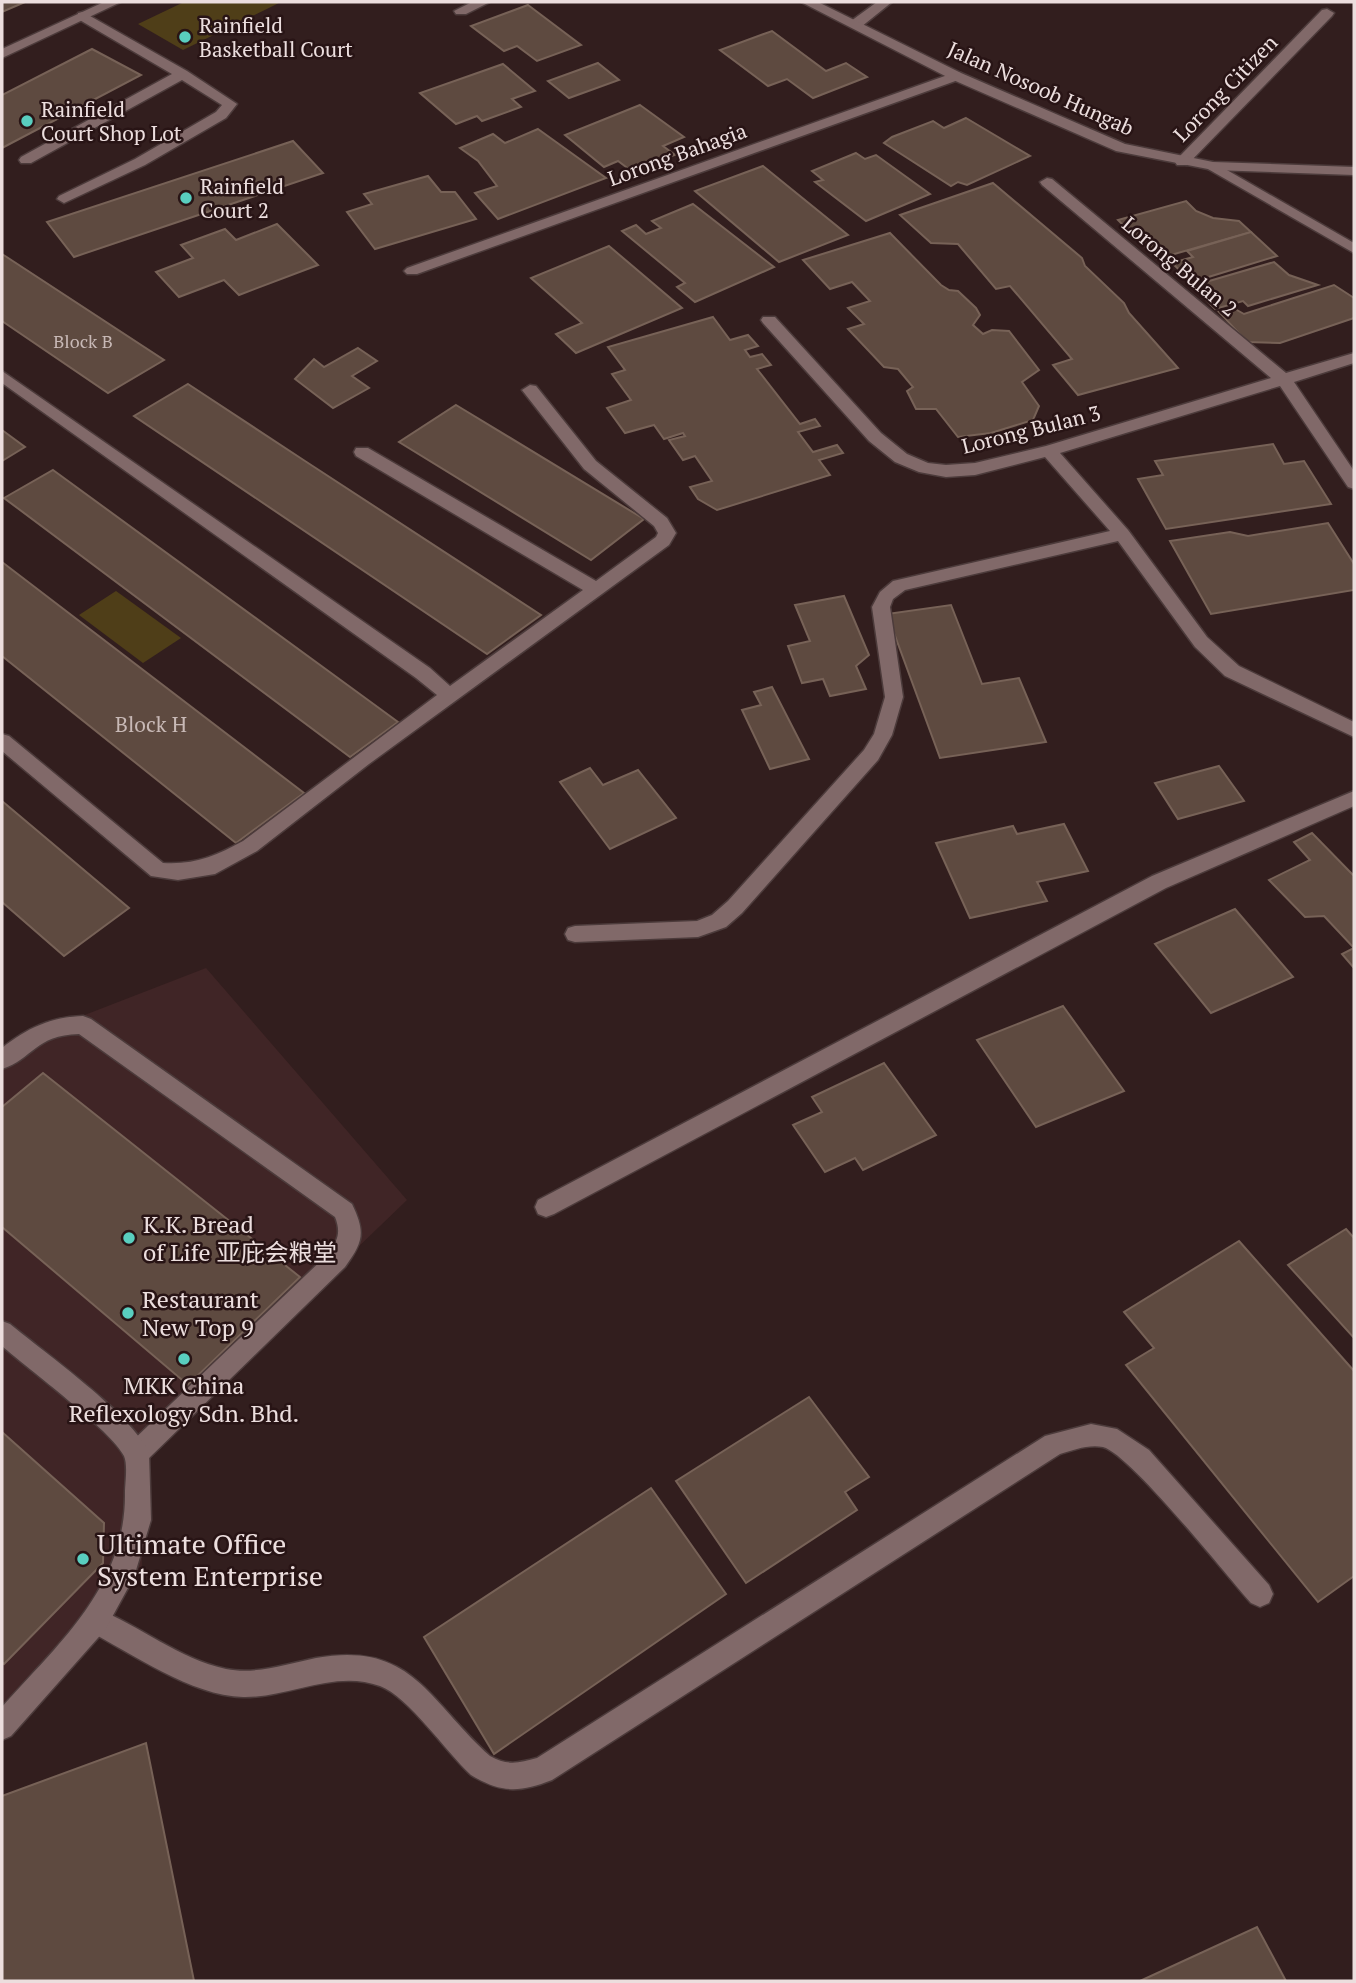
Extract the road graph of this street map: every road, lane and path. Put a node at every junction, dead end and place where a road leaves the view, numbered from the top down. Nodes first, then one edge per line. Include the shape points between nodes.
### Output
1 (114, 2) edge
2 (483, 2) edge
3 (808, 2) edge
4 (885, 2) edge
5 (461, 12) dead end
6 (1327, 13) dead end
7 (83, 16) junction
8 (856, 24) junction
9 (2, 54) edge
10 (182, 74) junction
11 (956, 76) junction
12 (26, 160) dead end
13 (1182, 162) junction
14 (1213, 166) junction
15 (1354, 171) edge
16 (1047, 182) dead end
17 (64, 199) dead end
18 (1354, 249) edge
19 (412, 271) dead end
20 (769, 320) dead end
21 (1354, 358) edge
22 (2, 376) edge
23 (1285, 381) junction
24 (530, 390) dead end
25 (1049, 451) junction
26 (362, 452) dead end
27 (1354, 483) edge
28 (1122, 534) junction
29 (596, 589) junction
30 (451, 698) junction
31 (1354, 730) edge
32 (2, 741) edge
33 (1354, 798) edge
34 (575, 934) dead end
35 (2, 1060) edge
36 (546, 1207) dead end
37 (2, 1332) edge
38 (137, 1453) junction
39 (1260, 1594) dead end
40 (96, 1621) junction
41 (2, 1727) edge

1 - 7 street
2 - 5 street
3 - 8 street, Jalan Nosoob Hungab
4 - 8 street
6 - 13 street, Lorong Citizen
7 - 9 street
7 - 10 street
8 - 11 street, Jalan Nosoob Hungab
10 - 12 street
10 - 17 street via 230,104 220,115 161,150
11 - 13 street, Jalan Nosoob Hungab via 1093,137
11 - 19 street, Lorong Bahagia
13 - 14 street, Jalan Nosoob Hungab
14 - 15 street, Jalan Nosoob Hungab
14 - 18 street
16 - 23 street, Lorong Bulan 2
20 - 25 street, Lorong Bulan 3 via 875,437 901,458 946,471 975,469
21 - 23 street, Lorong Bulan 3
22 - 30 street via 423,673
23 - 25 street, Lorong Bulan 3
23 - 27 street, Lorong Bulan 2
24 - 29 street via 590,465 661,522 667,533 657,546
25 - 28 street
26 - 29 street
28 - 31 street via 1215,657 1232,671
28 - 34 street via 899,585 881,607 894,697 883,735 871,755 735,907 719,921 698,929
29 - 30 street
30 - 32 street via 250,846 215,866 178,872 158,871
33 - 36 street via 1159,882
35 - 38 street via 44,1029 83,1025 344,1211 350,1227 349,1243 316,1283
37 - 38 street via 112,1424
38 - 40 street via 138,1520 125,1568
39 - 40 street via 1140,1458 1118,1439 1091,1433 1054,1444 542,1770 515,1777 496,1775 472,1757 409,1691 382,1672 352,1667 240,1684 203,1675
40 - 41 street

